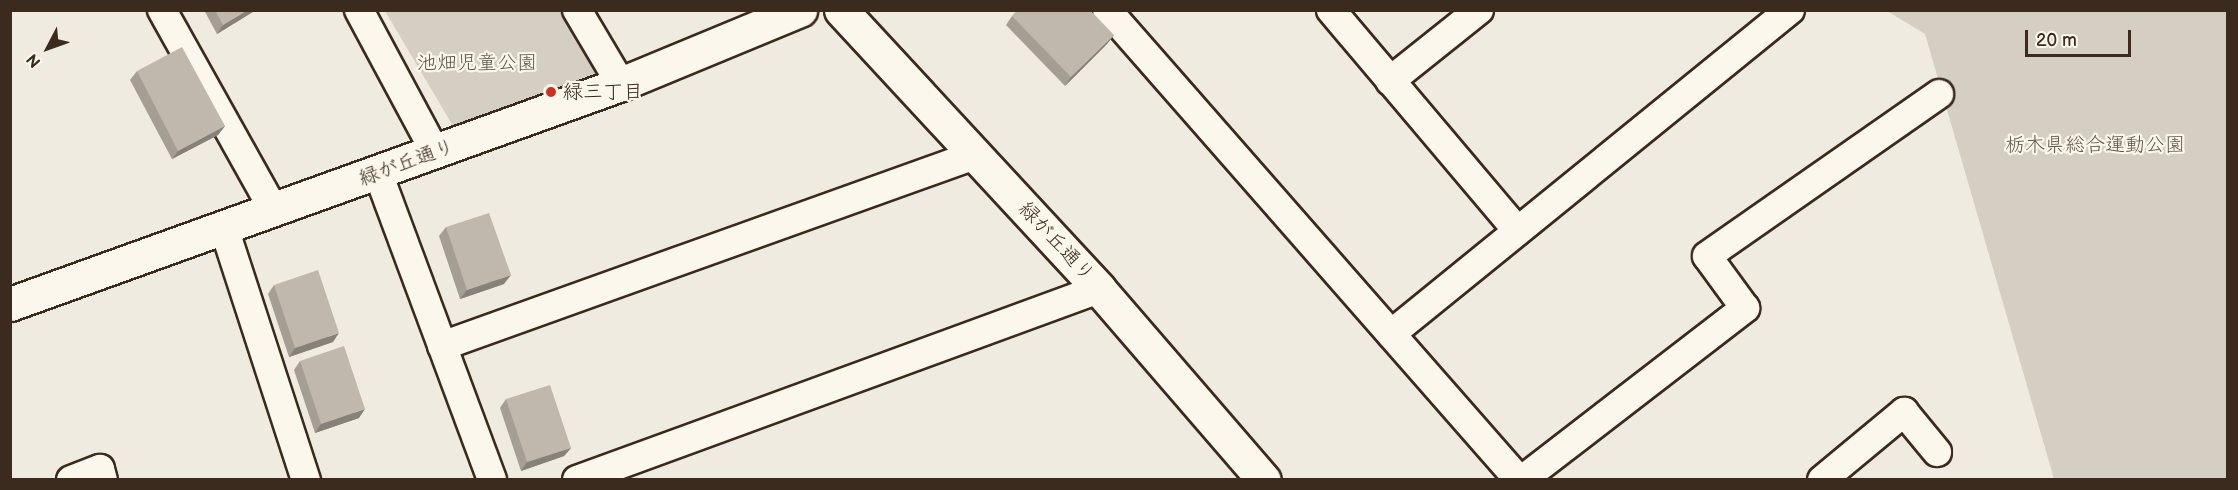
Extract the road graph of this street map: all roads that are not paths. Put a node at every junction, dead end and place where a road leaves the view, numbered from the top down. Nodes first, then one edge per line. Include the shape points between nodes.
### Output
1 (162, 10) edge
2 (359, 10) edge
3 (577, 10) edge
4 (800, 10) edge
5 (841, 10) edge
6 (1107, 10) edge
7 (1331, 10) edge
8 (1479, 10) edge
9 (1790, 10) edge
10 (1390, 81) junction
11 (621, 84) junction
12 (1939, 94) dead end
13 (435, 152) junction
14 (975, 155) junction
15 (378, 173) junction
16 (275, 212) junction
17 (225, 231) junction
18 (1518, 231) junction
19 (1099, 289) junction
20 (10, 304) edge
21 (1391, 334) junction
22 (442, 346) junction
23 (1937, 452) dead end
24 (71, 480) edge
25 (104, 480) edge
26 (306, 480) edge
27 (492, 480) edge
28 (577, 480) edge
29 (1264, 480) edge
30 (1521, 480) edge
31 (1822, 480) edge

1 - 16 street
2 - 13 street
3 - 11 street
4 - 11 street, 緑が丘通り
5 - 14 street, 緑が丘通り
6 - 21 street
7 - 10 street
8 - 10 street
9 - 18 street
10 - 18 street
11 - 13 street, 緑が丘通り
12 - 30 street via 1707,256 1745,308
13 - 15 street, 緑が丘通り
14 - 19 street, 緑が丘通り
14 - 22 street
15 - 16 street, 緑が丘通り
15 - 22 street
16 - 17 street, 緑が丘通り
17 - 20 street, 緑が丘通り
17 - 26 street
18 - 21 street
19 - 28 street
19 - 29 street, 緑が丘通り
21 - 30 street
22 - 27 street
23 - 31 street via 1904,412
24 - 25 street via 100,469

